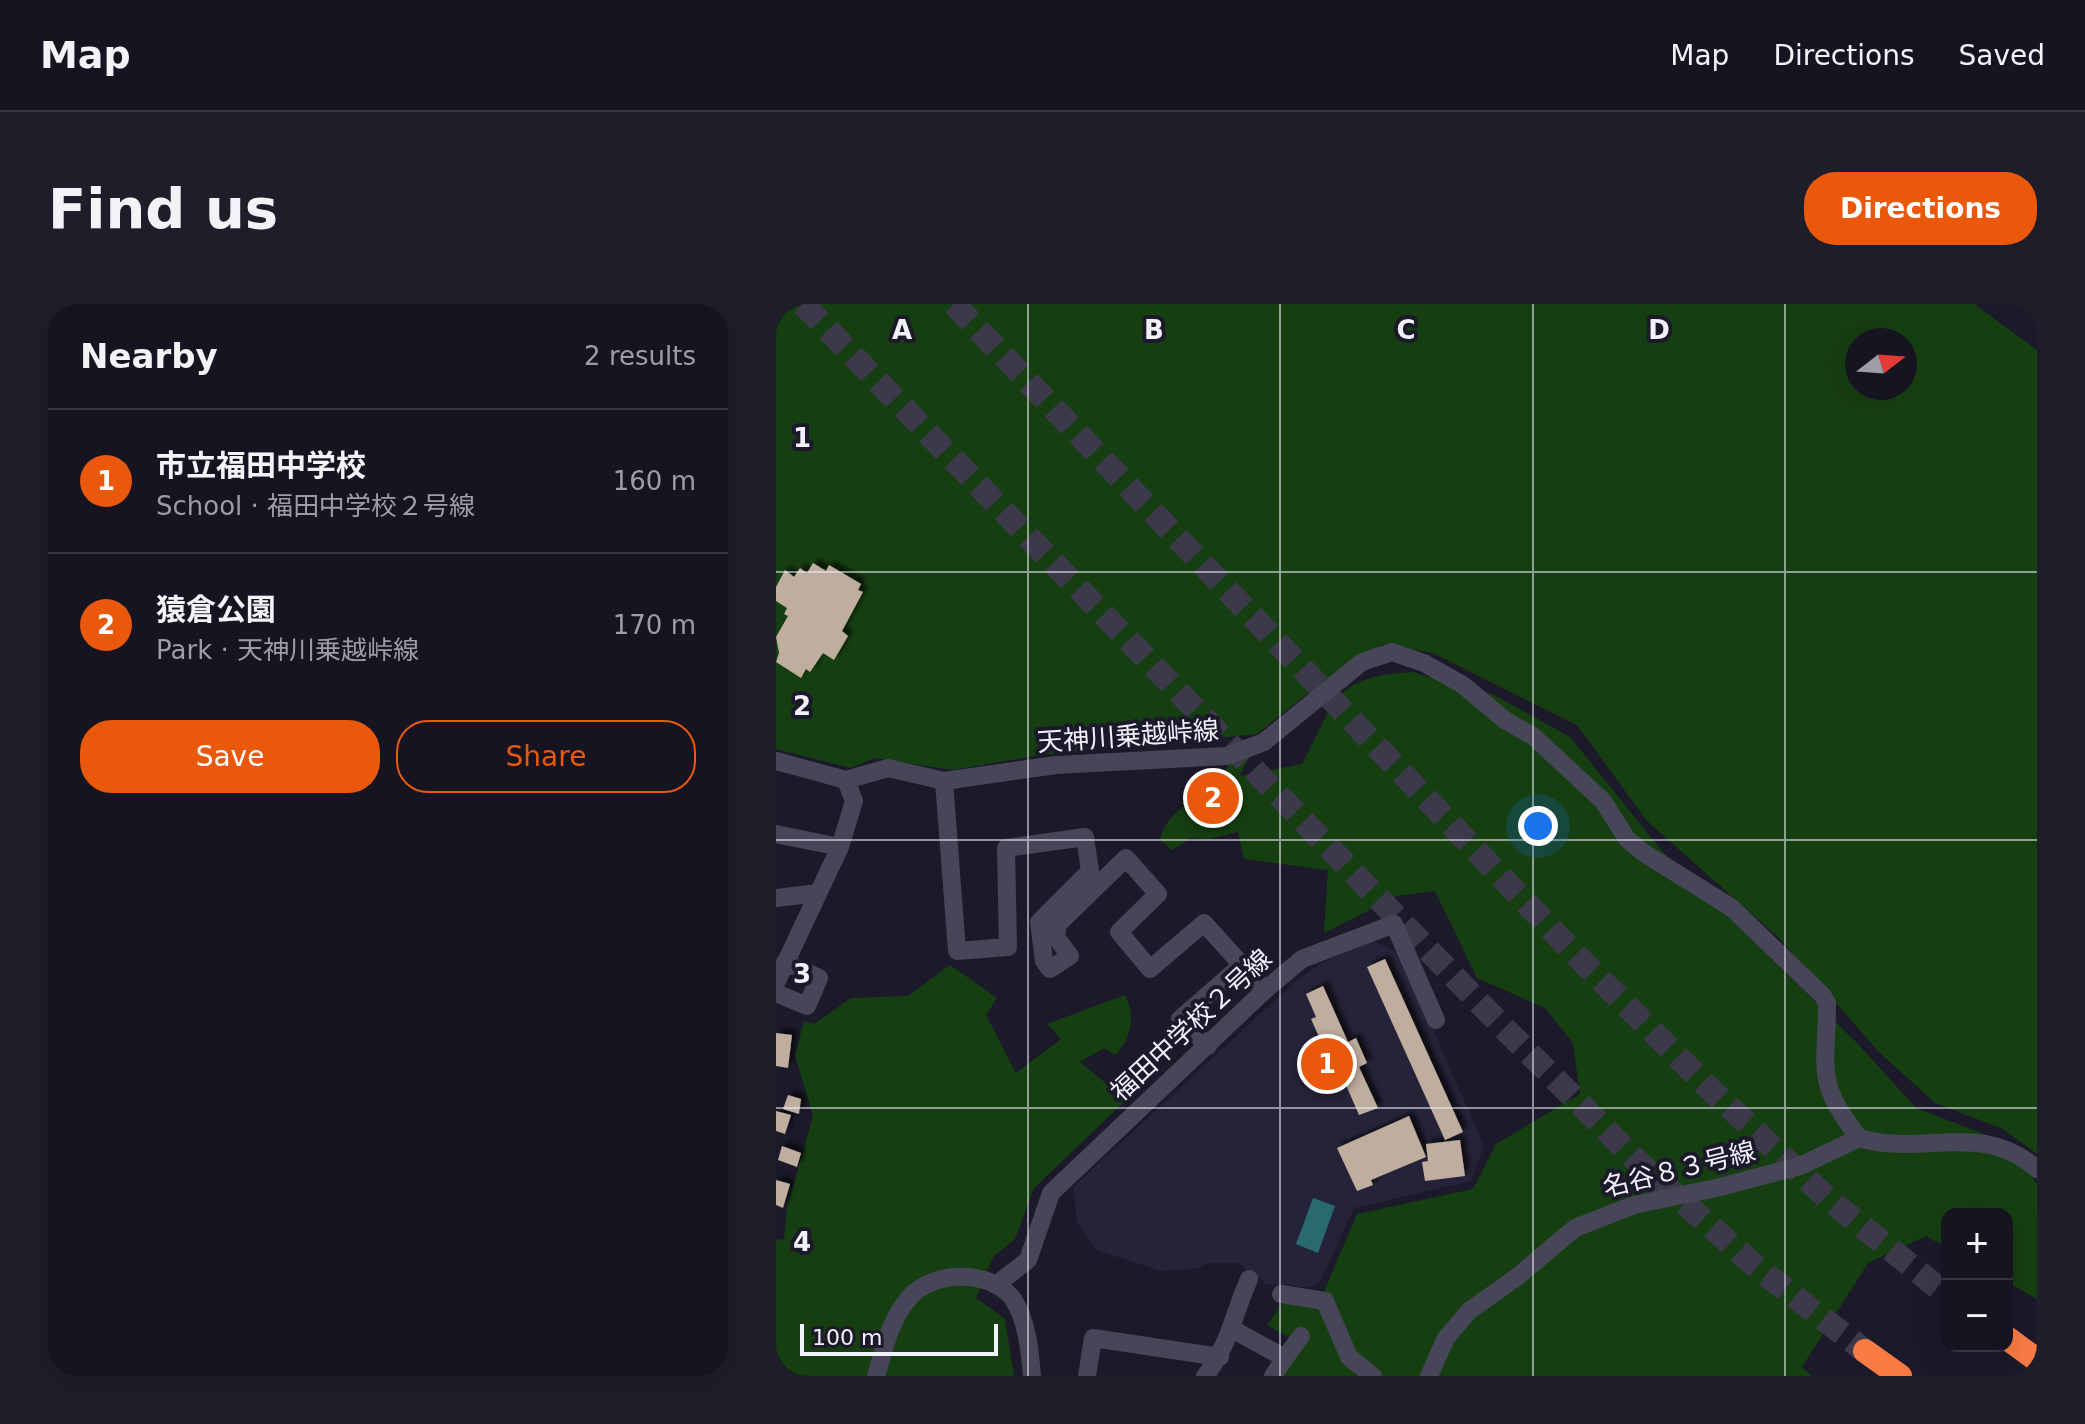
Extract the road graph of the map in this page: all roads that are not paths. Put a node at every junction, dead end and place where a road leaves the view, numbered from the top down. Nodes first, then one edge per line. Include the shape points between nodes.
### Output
1 (776, 761) edge
2 (846, 780) junction
3 (944, 781) junction
4 (776, 834) edge
5 (840, 847) junction
6 (818, 893) junction
7 (776, 898) edge
8 (1242, 965) junction
9 (778, 978) edge
10 (1265, 990) junction
11 (1436, 1020) dead end
12 (1208, 1046) junction
13 (1859, 1138) junction
14 (2037, 1169) edge
15 (1249, 1279) dead end
16 (996, 1285) junction
17 (1281, 1294) dead end
18 (1232, 1329) junction
19 (1301, 1336) dead end
20 (2013, 1342) edge
21 (1865, 1351) tunnel mouth
22 (1220, 1357) junction
23 (1285, 1358) junction
24 (2037, 1360) edge
25 (876, 1376) edge
26 (1032, 1376) edge
27 (1087, 1376) edge
28 (1205, 1376) edge
29 (1273, 1376) edge
30 (1373, 1376) edge
31 (1429, 1376) edge
32 (1900, 1376) edge

1 - 2 street
2 - 3 street, 天神川乗越峠線 via 872,770 899,768
2 - 5 street via 854,801
3 - 8 street via 957,951 1008,947 1006,848 1085,837 1090,871 1039,922 1044,961 1050,969 1070,956 1056,937 1058,924 1126,858 1158,894 1119,932 1150,969 1204,923
3 - 13 street, 天神川乗越峠線 via 1056,765 1248,751 1362,662 1384,653 1406,656 1463,685 1533,736 1603,801 1627,839 1732,908 1822,995 1827,1003 1825,1081
4 - 5 street
5 - 6 street
6 - 7 street
6 - 9 street
8 - 10 street
8 - 12 street via 1180,1019
10 - 11 street, 福田中学校２号線 via 1302,959 1394,924
10 - 12 street, 福田中学校２号線
12 - 16 street, 福田中学校２号線 via 1051,1193 1028,1260
13 - 14 street via 1910,1144 1991,1143 2009,1148
13 - 31 street, 名谷８３号線 via 1800,1166 1634,1205 1575,1228 1469,1311 1446,1338
15 - 18 street
16 - 25 street via 956,1277 933,1281 911,1295 892,1321
16 - 26 street via 1012,1299 1023,1324
17 - 30 street via 1325,1301 1349,1357
18 - 22 street
18 - 23 street
19 - 23 street
20 - 24 highway
21 - 32 highway
22 - 27 street via 1093,1338
22 - 28 street
23 - 29 street

